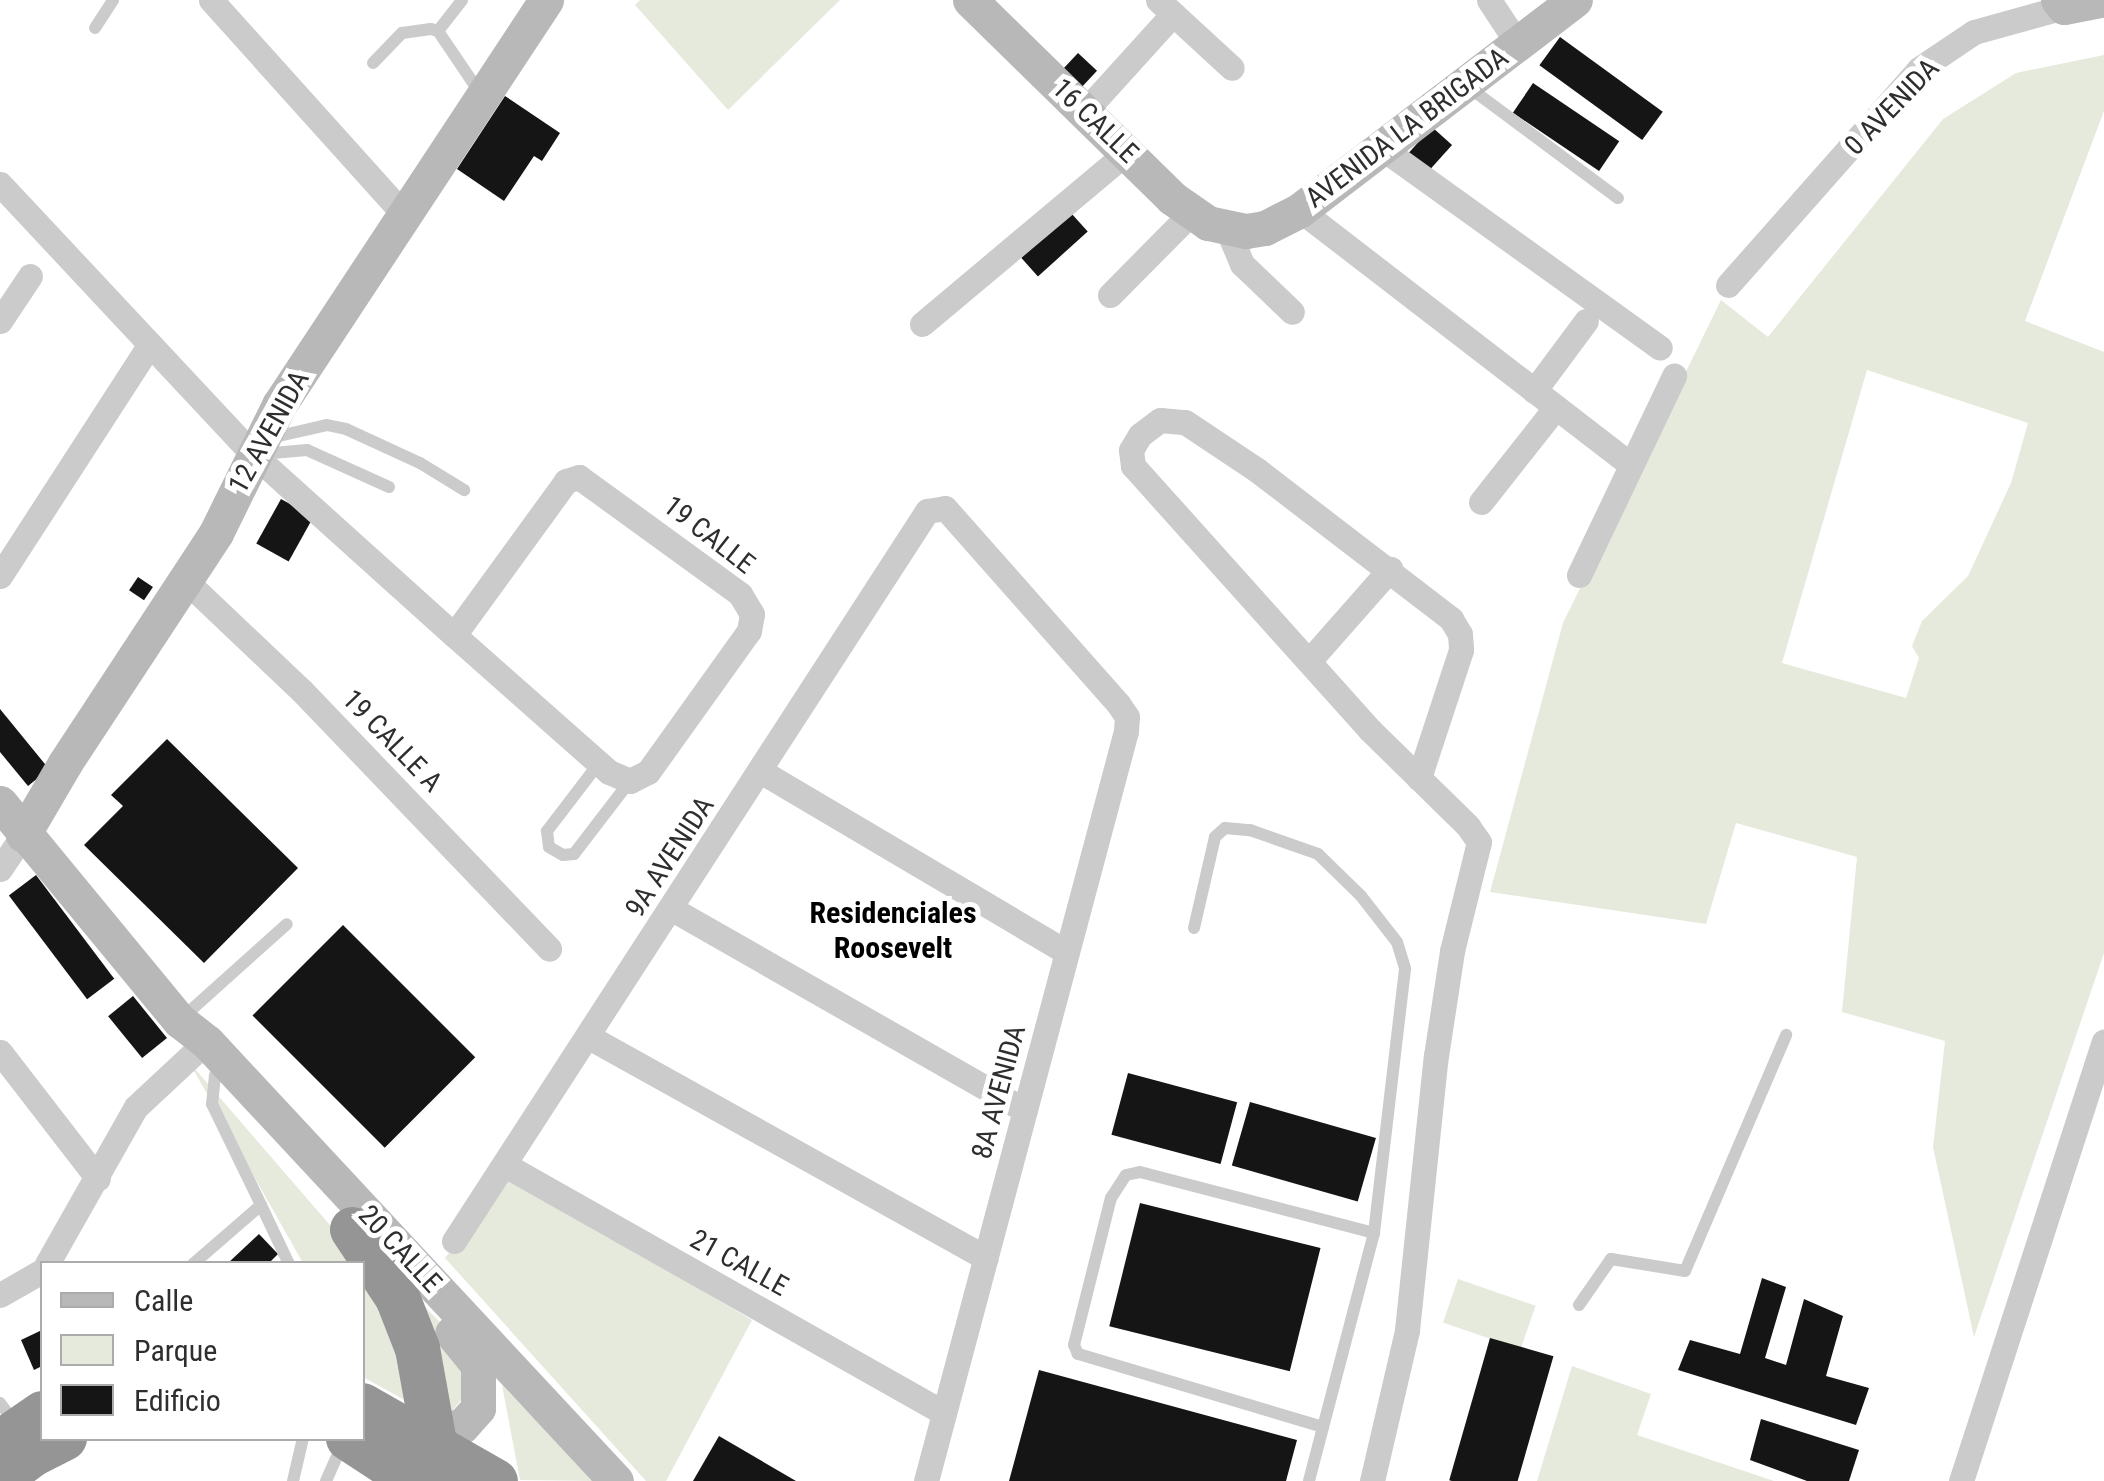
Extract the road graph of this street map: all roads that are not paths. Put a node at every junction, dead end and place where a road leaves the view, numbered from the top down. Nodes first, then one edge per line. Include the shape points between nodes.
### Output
1 (113, 0) edge
2 (211, 0) edge
3 (462, 0) edge
4 (546, 0) edge
5 (970, 0) edge
6 (1490, 0) edge
7 (1576, 0) edge
8 (2100, 0) edge
9 (2061, 3) edge
10 (1166, 7) edge
11 (95, 28) dead end
12 (438, 31) junction
13 (1518, 44) junction
14 (373, 64) dead end
15 (1232, 68) dead end
16 (1465, 84) junction
17 (481, 95) junction
18 (1085, 111) junction
19 (1382, 148) junction
20 (1127, 152) junction
21 (1, 186) edge
22 (1618, 198) dead end
23 (1300, 210) junction
24 (1192, 212) junction
25 (403, 213) junction
26 (1228, 230) junction
27 (30, 276) dead end
28 (1728, 285) dead end
29 (1110, 295) dead end
30 (1292, 312) dead end
31 (0, 320) edge
32 (1586, 321) dead end
33 (922, 324) dead end
34 (150, 344) junction
35 (1660, 348) dead end
36 (1674, 376) dead end
37 (1534, 390) junction
38 (1556, 408) junction
39 (258, 447) junction
40 (1630, 465) junction
41 (389, 486) dead end
42 (464, 490) dead end
43 (1481, 502) dead end
44 (1390, 568) junction
45 (1579, 575) dead end
46 (0, 576) edge
47 (186, 580) junction
48 (454, 636) junction
49 (1309, 662) junction
50 (1126, 717) joint
51 (600, 764) junction
52 (762, 772) junction
53 (1419, 778) junction
54 (630, 780) junction
55 (0, 803) edge
56 (23, 835) junction
57 (0, 869) edge
58 (672, 910) junction
59 (288, 924) dead end
60 (1194, 928) dead end
61 (549, 949) dead end
62 (1066, 952) junction
63 (180, 1021) junction
64 (1786, 1036) dead end
65 (588, 1037) junction
66 (2104, 1042) edge
67 (0, 1052) edge
68 (205, 1064) junction
69 (1025, 1110) junction
70 (505, 1165) junction
71 (98, 1179) junction
72 (261, 1205) junction
73 (352, 1229) junction
74 (1374, 1233) junction
75 (454, 1240) dead end
76 (986, 1258) junction
77 (49, 1261) edge
78 (196, 1261) edge
79 (287, 1261) edge
80 (40, 1272) edge
81 (365, 1291) edge
82 (0, 1296) edge
83 (1579, 1306) dead end
84 (416, 1342) junction
85 (944, 1413) junction
86 (1323, 1427) junction
87 (369, 1440) edge
88 (58, 1441) edge
89 (302, 1441) edge
90 (0, 1478) edge
91 (293, 1481) edge
92 (326, 1481) edge
93 (414, 1481) edge
94 (441, 1481) edge
95 (495, 1481) edge
96 (616, 1481) edge
97 (926, 1481) edge
98 (1309, 1481) edge
99 (1372, 1481) edge
100 (1961, 1481) edge

1 - 11 lane
2 - 25 street
3 - 12 lane
4 - 17 main road, 12 AVENIDA
5 - 18 main road, 16 CALLE
6 - 13 street
7 - 13 main road, AVENIDA LA BRIGADA
8 - 9 main road, 0 AVENIDA
9 - 28 street, 0 AVENIDA via 1974,32 1919,70
10 - 15 street
10 - 18 street
12 - 14 lane via 402,33
12 - 17 lane
13 - 16 main road, AVENIDA LA BRIGADA
16 - 19 main road, AVENIDA LA BRIGADA
16 - 22 lane
17 - 25 main road, 12 AVENIDA
18 - 20 main road, 16 CALLE
19 - 23 main road, AVENIDA LA BRIGADA
19 - 35 street
20 - 24 main road, 16 CALLE
20 - 33 street
21 - 34 street
23 - 26 main road, AVENIDA LA BRIGADA via 1264,228
23 - 37 street
24 - 26 main road, 16 CALLE
24 - 29 street
25 - 39 main road, 12 AVENIDA
26 - 30 street via 1242,264
27 - 31 street
32 - 37 street
34 - 39 street
34 - 46 street
36 - 40 street
37 - 38 street
38 - 40 street
38 - 43 street
39 - 41 lane via 307,450
39 - 42 lane via 327,426 346,429
39 - 47 main road, 12 AVENIDA
39 - 48 street
40 - 45 street
44 - 49 street
44 - 49 street via 1185,422 1160,420 1140,435 1131,450 1133,466
44 - 53 street via 1460,634 1462,650
47 - 56 main road, 12 AVENIDA
47 - 61 street, 19 CALLE A
48 - 51 street
48 - 54 street, 19 CALLE via 566,480 579,477 740,594 752,614 749,630 648,772
49 - 53 street
50 - 52 street, 9A AVENIDA via 936,506
50 - 62 street, 8A AVENIDA
51 - 54 street
51 - 54 lane via 548,831 549,847 574,854
52 - 58 street, 9A AVENIDA
52 - 62 street
53 - 99 street via 1479,842 1452,951 1406,1330
55 - 56 main road, 20 CALLE
56 - 57 street, 12 AVENIDA
56 - 63 main road, 20 CALLE
58 - 65 street, 9A AVENIDA
58 - 69 street
59 - 63 lane
60 - 74 lane via 1215,837 1226,828 1281,838 1318,854 1397,942 1405,968 1401,1027
62 - 69 street, 8A AVENIDA
63 - 68 main road, 20 CALLE
63 - 96 main road, 20 CALLE via 207,1042
64 - 83 lane via 1684,1271 1612,1259
65 - 70 street, 9A AVENIDA
65 - 76 street
66 - 100 street via 2038,1282
67 - 71 street
68 - 71 street via 136,1107
68 - 72 lane via 212,1104
68 - 73 main road, 20 CALLE
69 - 76 street, 8A AVENIDA
70 - 75 street, 9A AVENIDA
70 - 85 street, 21 CALLE
71 - 77 street
72 - 78 lane
72 - 79 lane
73 - 84 highway via 390,1285
73 - 87 main road, 20 CALLE via 468,1349 481,1382 478,1408 462,1426
74 - 86 lane
74 - 86 lane via 1140,1172 1126,1175 1111,1198 1074,1345 1078,1354
76 - 85 street, 8A AVENIDA
80 - 82 street
81 - 84 highway via 384,1300
84 - 94 highway, bridge
85 - 97 street, 8A AVENIDA
86 - 98 lane
87 - 92 lane
87 - 93 highway
87 - 95 highway
88 - 90 highway
89 - 91 lane

